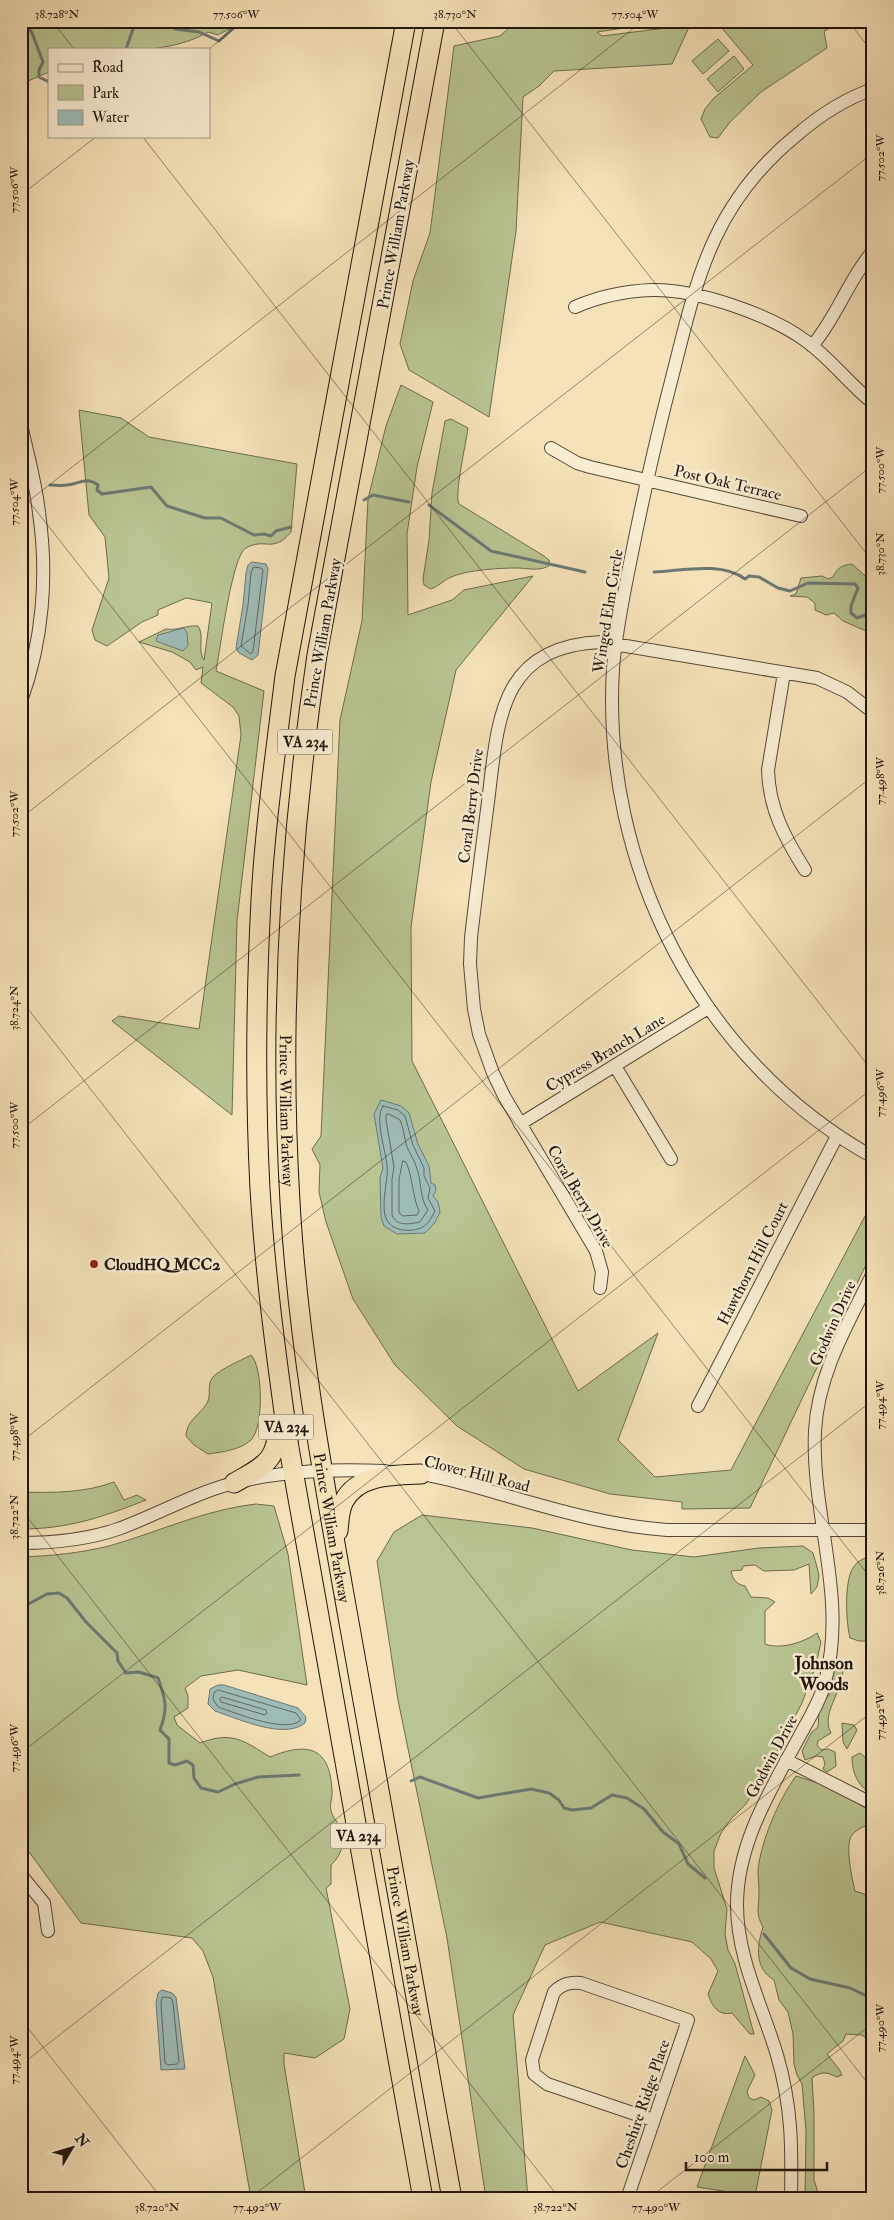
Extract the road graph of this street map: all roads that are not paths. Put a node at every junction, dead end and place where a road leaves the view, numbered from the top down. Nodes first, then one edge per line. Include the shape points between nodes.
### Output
1 (406, 21) edge
2 (435, 21) edge
3 (873, 89) edge
4 (873, 251) edge
5 (693, 295) junction
6 (575, 307) dead end
7 (812, 346) junction
8 (873, 403) edge
9 (21, 424) edge
10 (551, 448) dead end
11 (647, 479) junction
12 (802, 516) dead end
13 (616, 644) junction
14 (784, 672) junction
15 (21, 701) edge
16 (873, 712) edge
17 (805, 870) dead end
18 (708, 1008) junction
19 (615, 1066) junction
20 (520, 1124) junction
21 (837, 1136) junction
22 (873, 1157) edge
23 (671, 1160) dead end
24 (873, 1273) edge
25 (600, 1288) dead end
26 (279, 1380) junction
27 (698, 1406) dead end
28 (322, 1471) junction
29 (294, 1473) junction
30 (420, 1474) junction
31 (234, 1483) junction
32 (824, 1529) junction
33 (873, 1530) edge
34 (21, 1543) edge
35 (336, 1552) junction
36 (786, 1760) junction
37 (873, 1804) edge
38 (21, 1875) edge
39 (48, 1931) dead end
40 (653, 2120) junction
41 (423, 2199) edge
42 (452, 2199) edge
43 (627, 2199) edge
44 (791, 2199) edge

1 - 26 highway, Prince William Parkway / VA 234 via 300,586 271,780 261,900 256,1068 264,1235
2 - 28 highway, Prince William Parkway / VA 234 via 317,655 294,839 286,991 286,1131 296,1283
3 - 5 street, Winged Elm Circle via 824,114 764,164 731,206 720,226
4 - 7 street via 832,320
5 - 6 street via 633,291 594,299
5 - 7 street via 767,318
5 - 11 street, Winged Elm Circle
7 - 8 street
9 - 15 street via 39,512 43,569 36,645
10 - 11 street, Post Oak Terrace via 590,467
11 - 12 street, Post Oak Terrace
11 - 13 street, Winged Elm Circle
13 - 14 street, Coral Berry Drive
13 - 18 street, Winged Elm Circle via 614,728 627,827 663,927
13 - 20 street, Coral Berry Drive via 568,646 530,667 504,703 495,740 471,938 471,989 485,1054
14 - 16 street, Coral Berry Drive via 832,684
14 - 17 street via 768,785 777,822
18 - 19 street, Cypress Branch Lane
18 - 21 street, Winged Elm Circle via 764,1076
19 - 20 street, Cypress Branch Lane
19 - 23 street
20 - 25 street, Coral Berry Drive via 596,1251 602,1272
21 - 22 street, Winged Elm Circle
21 - 27 street, Hawthorn Hill Court
24 - 32 street, Godwin Drive via 837,1343 826,1370 817,1410 815,1451
26 - 29 highway, Prince William Parkway / VA 234
26 - 31 highway via 278,1434 274,1453 266,1464
28 - 29 street, Clover Hill Road
28 - 30 street, Clover Hill Road
28 - 35 highway, Prince William Parkway / VA 234
29 - 31 street, Clover Hill Road
29 - 41 highway, Prince William Parkway / VA 234
30 - 32 street, Clover Hill Road via 576,1516 637,1528
30 - 35 highway via 368,1480 354,1489 342,1507
31 - 34 street, Clover Hill Road via 97,1535 57,1542
32 - 33 street, Clover Hill Road
32 - 36 street, Godwin Drive via 833,1614 829,1667 817,1703
35 - 42 highway, Prince William Parkway / VA 234
36 - 37 street
36 - 44 street, Godwin Drive via 747,1843 737,1903 748,1972 777,2056 788,2102 793,2142
38 - 39 street via 44,1903
40 - 40 street, Cheshire Ridge Place via 688,2020 580,1983 565,1984 554,1992 532,2060 534,2074 547,2084
40 - 43 street, Cheshire Ridge Place

